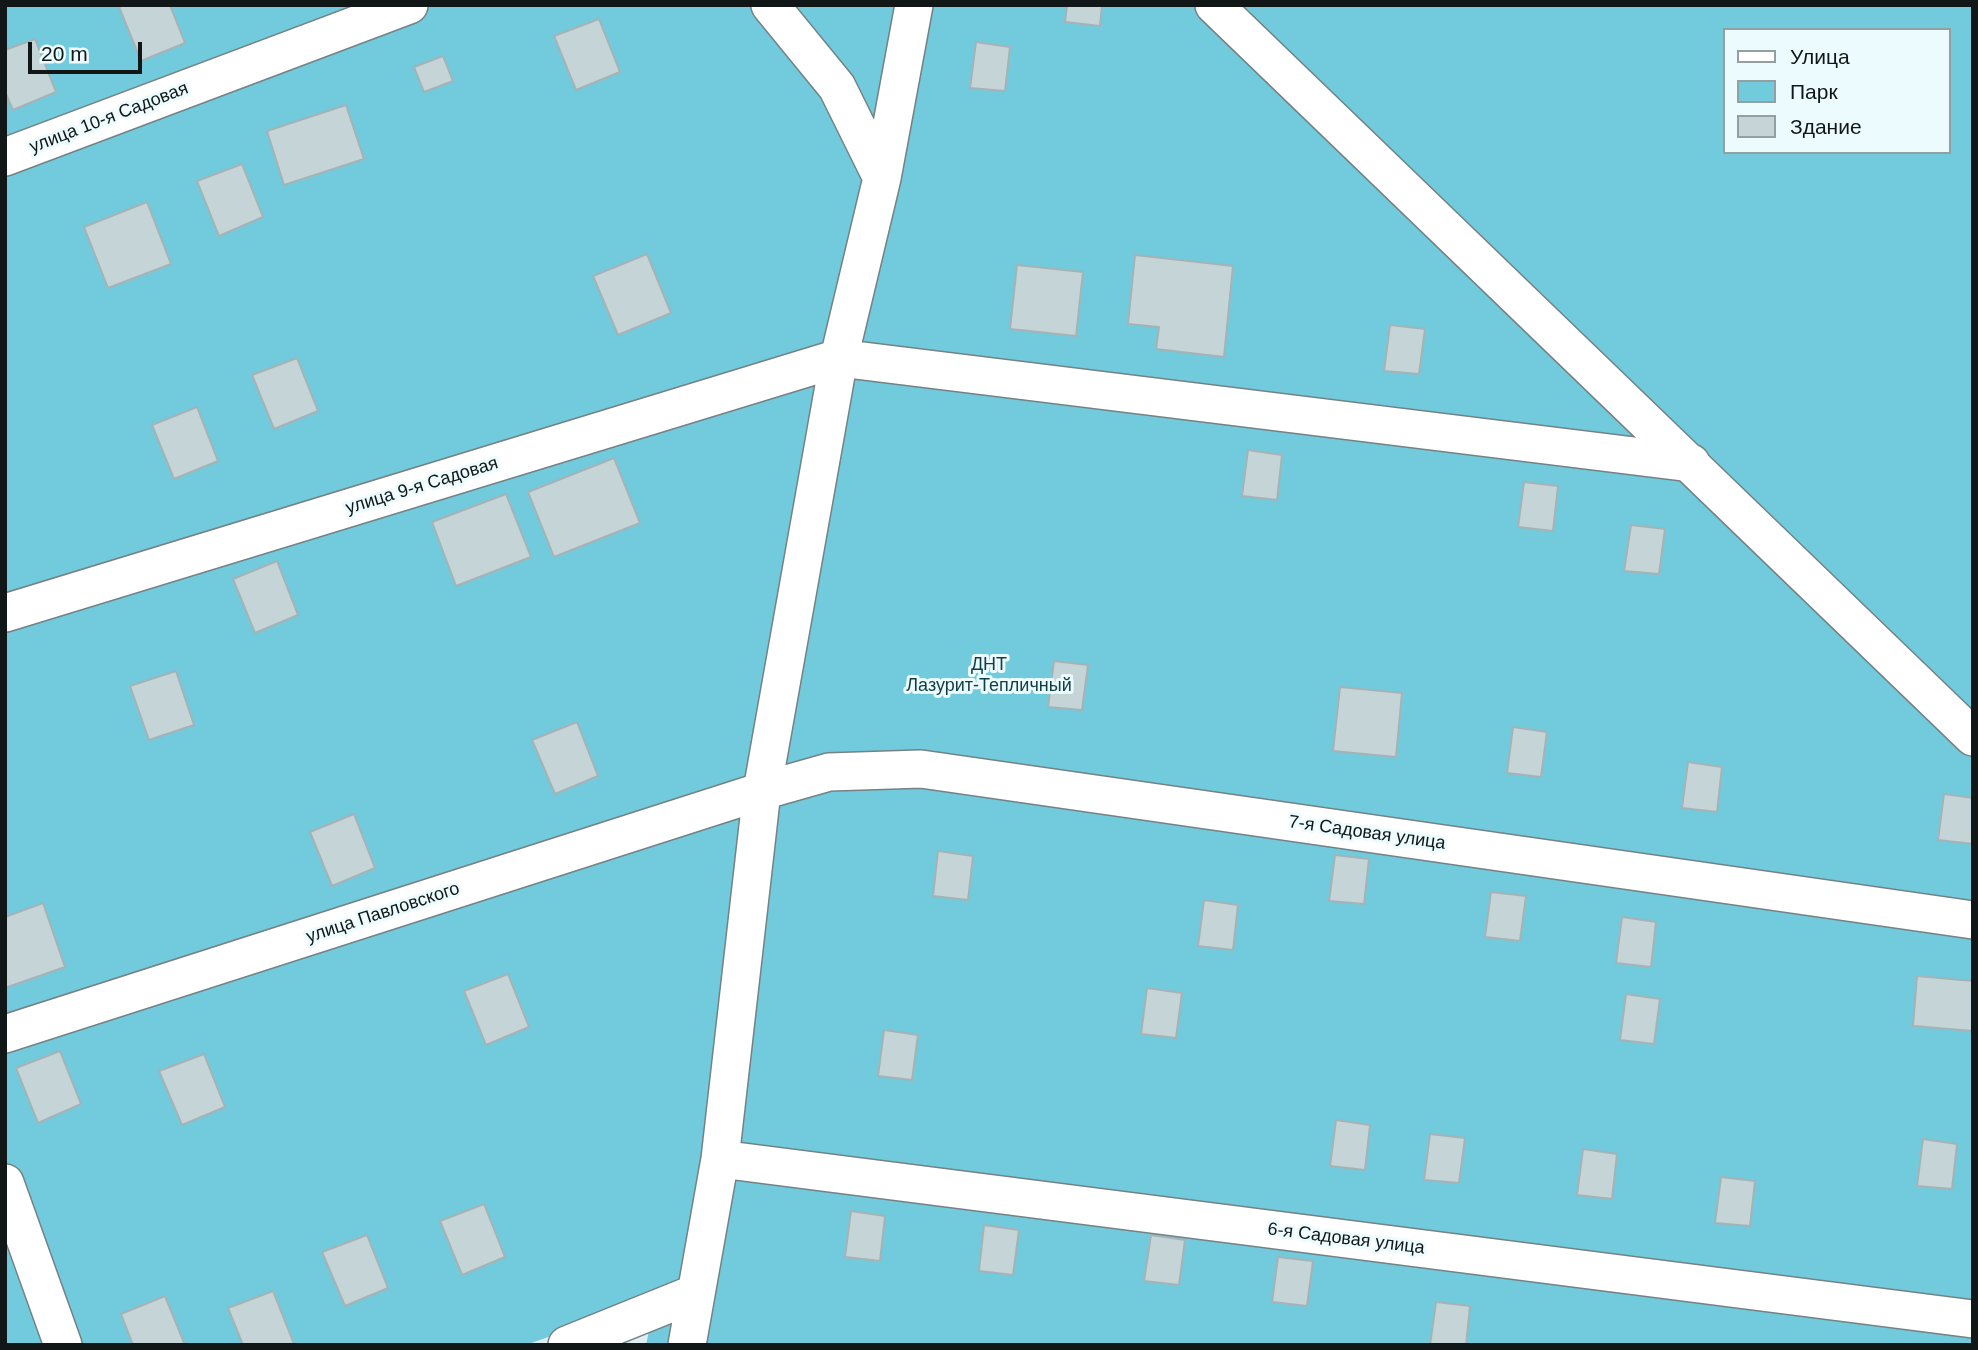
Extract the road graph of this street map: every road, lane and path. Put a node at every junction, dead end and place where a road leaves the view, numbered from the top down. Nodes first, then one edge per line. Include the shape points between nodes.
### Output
1 (409, 5) edge
2 (770, 5) edge
3 (914, 5) edge
4 (1213, 5) edge
5 (5, 157) edge
6 (882, 178) junction
7 (839, 358) junction
8 (1691, 463) junction
9 (5, 613) edge
10 (1973, 737) edge
11 (762, 791) junction
12 (1973, 919) edge
13 (5, 1034) edge
14 (720, 1159) junction
15 (5, 1183) edge
16 (696, 1293) junction
17 (1973, 1319) edge
18 (63, 1345) edge
19 (567, 1345) edge
20 (687, 1345) edge

1 - 5 street, улица 10-я Садовая
2 - 6 street via 837,87
3 - 6 street
4 - 8 street
6 - 7 street
7 - 8 street
7 - 9 street, улица 9-я Садовая
7 - 11 street
8 - 10 street
11 - 12 street, 7-я Садовая улица via 829,772 921,769
11 - 13 street, улица Павловского
11 - 14 street
14 - 16 street
14 - 17 street, 6-я Садовая улица
15 - 18 street
16 - 19 street
16 - 20 street

